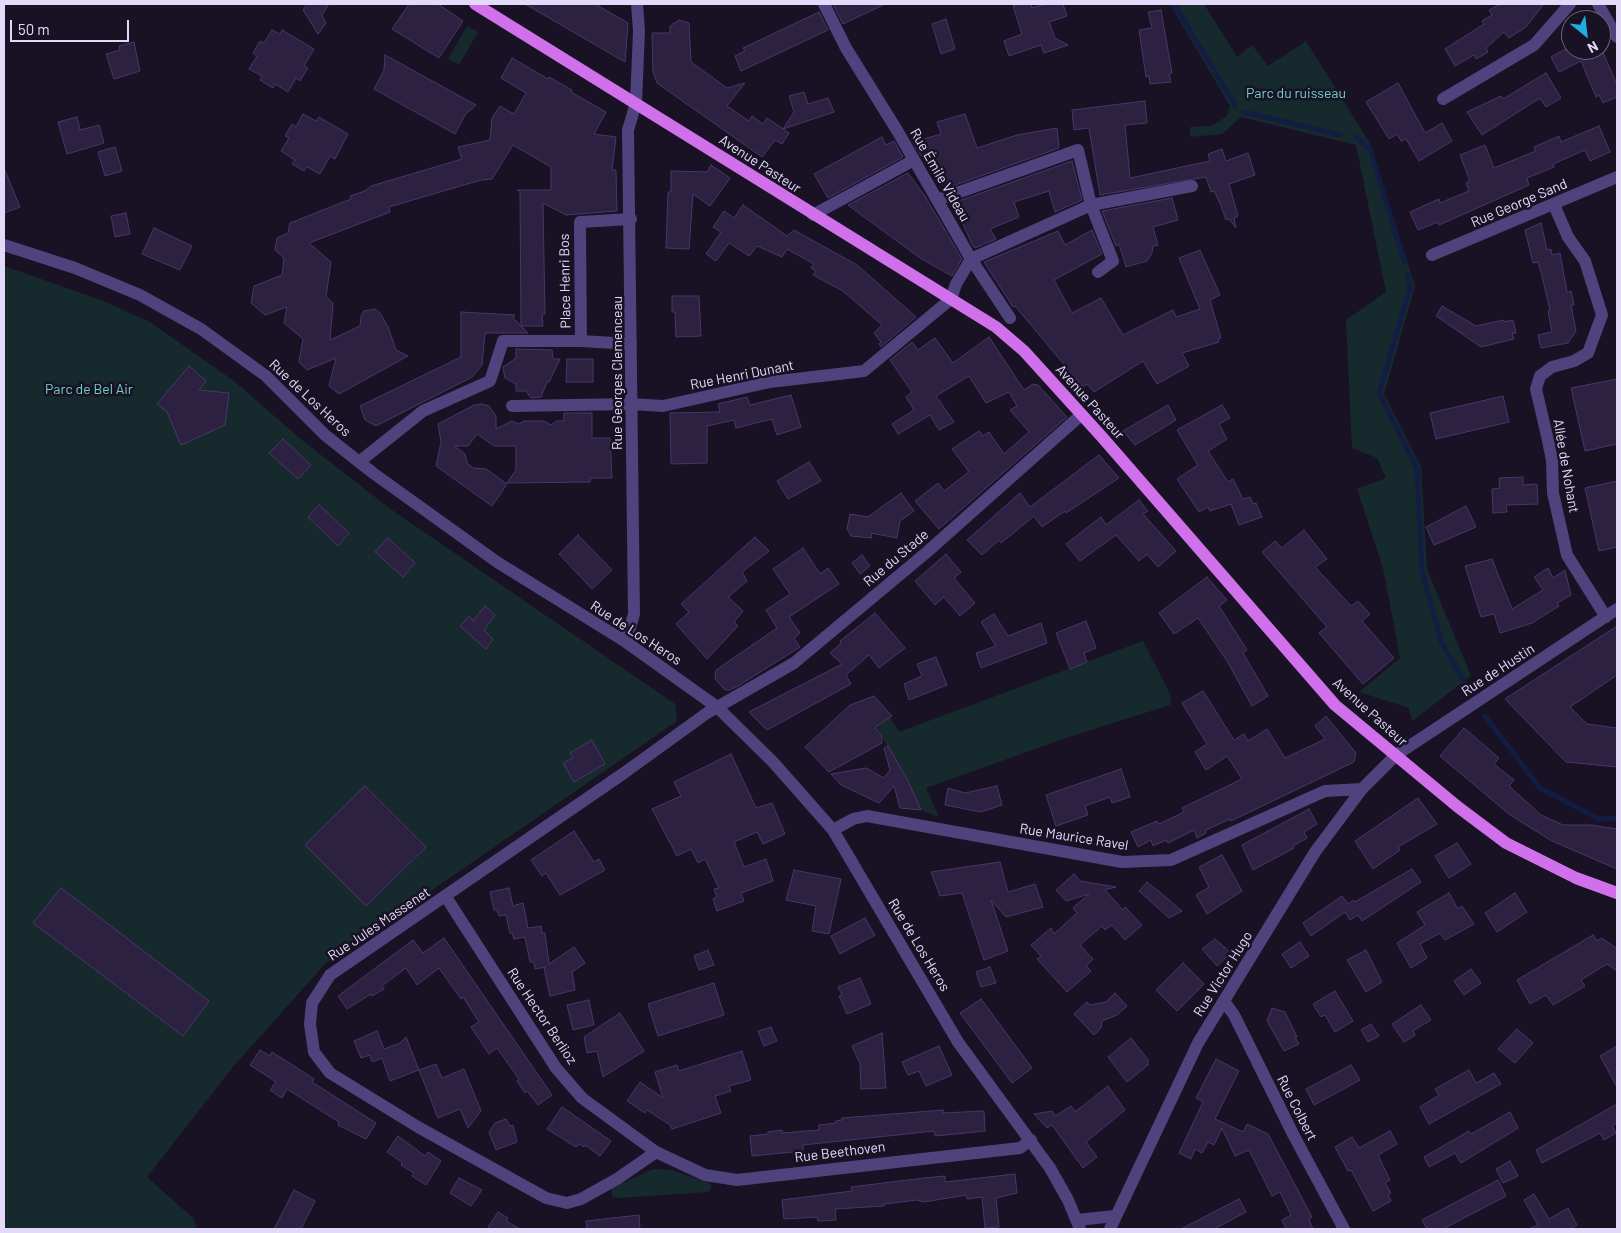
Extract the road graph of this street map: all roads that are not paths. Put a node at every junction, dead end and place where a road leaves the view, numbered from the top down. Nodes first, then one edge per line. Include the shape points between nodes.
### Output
1 (475, 4) edge
2 (637, 4) edge
3 (824, 4) edge
4 (1570, 4) edge
5 (1598, 4) edge
6 (1617, 37) edge
7 (1443, 99) dead end
8 (636, 103) junction
9 (914, 160) junction
10 (1617, 177) edge
11 (1192, 186) dead end
12 (937, 200) junction
13 (1091, 205) junction
14 (1554, 205) junction
15 (813, 216) junction
16 (631, 219) junction
17 (4, 245) edge
18 (1432, 255) dead end
19 (971, 259) junction
20 (1098, 272) dead end
21 (951, 299) junction
22 (1010, 318) dead end
23 (581, 341) junction
24 (631, 344) junction
25 (631, 404) junction
26 (512, 406) dead end
27 (1082, 414) junction
28 (359, 462) junction
29 (1617, 609) edge
30 (1606, 617) junction
31 (626, 642) junction
32 (717, 706) junction
33 (1396, 755) junction
34 (1362, 789) junction
35 (833, 830) junction
36 (1617, 893) edge
37 (446, 897) junction
38 (1224, 1001) junction
39 (1032, 1140) junction
40 (656, 1152) junction
41 (1115, 1216) junction
42 (1079, 1224) edge
43 (1110, 1229) edge
44 (1344, 1229) edge

1 - 8 main road, Avenue Pasteur
2 - 8 street, Rue Georges Clemenceau
3 - 9 street, Rue Émile Videau via 846,48
4 - 7 street via 1534,45
5 - 6 street
8 - 15 main road, Avenue Pasteur
8 - 16 street, Rue Georges Clemenceau via 628,130
9 - 12 street, Rue Émile Videau
9 - 15 street
10 - 14 street, Rue George Sand
11 - 13 street
12 - 13 street via 1078,150
12 - 19 street, Rue Émile Videau
13 - 19 street
13 - 20 street via 1113,261
14 - 18 street, Rue George Sand
14 - 30 street, Allée de Nohant via 1568,237 1585,261 1602,315 1588,353 1552,366 1540,376 1536,390 1549,444 1553,492 1567,555
15 - 21 main road, Avenue Pasteur
16 - 23 street, Place Henri Bos via 580,222
16 - 24 street, Rue Georges Clemenceau
17 - 28 street, Rue de Los Heros via 140,294 188,321 266,376 325,435
19 - 21 street
19 - 22 street, Rue Émile Videau
21 - 25 street, Rue Henri Dunant via 864,371 770,382 663,406
21 - 27 main road, Avenue Pasteur via 996,327 1024,351
23 - 24 street, Place Henri Bos
23 - 28 street via 503,342 490,381 423,411
24 - 25 street, Rue Georges Clemenceau
25 - 26 street, Rue Henri Dunant
25 - 31 street, Rue Georges Clemenceau via 634,614
27 - 32 street, Rue du Stade via 927,552 794,663
27 - 33 main road, Avenue Pasteur via 1335,705
28 - 31 street, Rue de Los Heros via 497,562
29 - 30 street, Rue de Hustin
30 - 33 street, Rue de Hustin
31 - 32 street, Rue de Los Heros
32 - 35 street, Rue de Los Heros via 773,762
32 - 37 street, Rue Jules Massenet
33 - 34 street, Rue Victor Hugo
33 - 36 main road, Avenue Pasteur via 1506,843 1576,878
34 - 35 street, Rue Maurice Ravel via 1325,791 1171,860 1122,862 867,816 853,819
34 - 38 street, Rue Victor Hugo via 1315,852
35 - 39 street, Rue de Los Heros via 958,1042
37 - 40 street, Rue Hector Berlioz via 556,1068 582,1098
37 - 40 street, Rue Jules Massenet via 330,975 312,1003 310,1024 314,1052 330,1073 418,1127 546,1198 566,1203 581,1199 617,1179
38 - 41 street, Rue Victor Hugo via 1198,1043
38 - 44 street, Rue Colbert
39 - 40 street, Rue Beethoven via 1020,1148 737,1180 705,1176
39 - 42 street, Rue de Los Heros
41 - 42 street
41 - 43 street, Rue Victor Hugo

